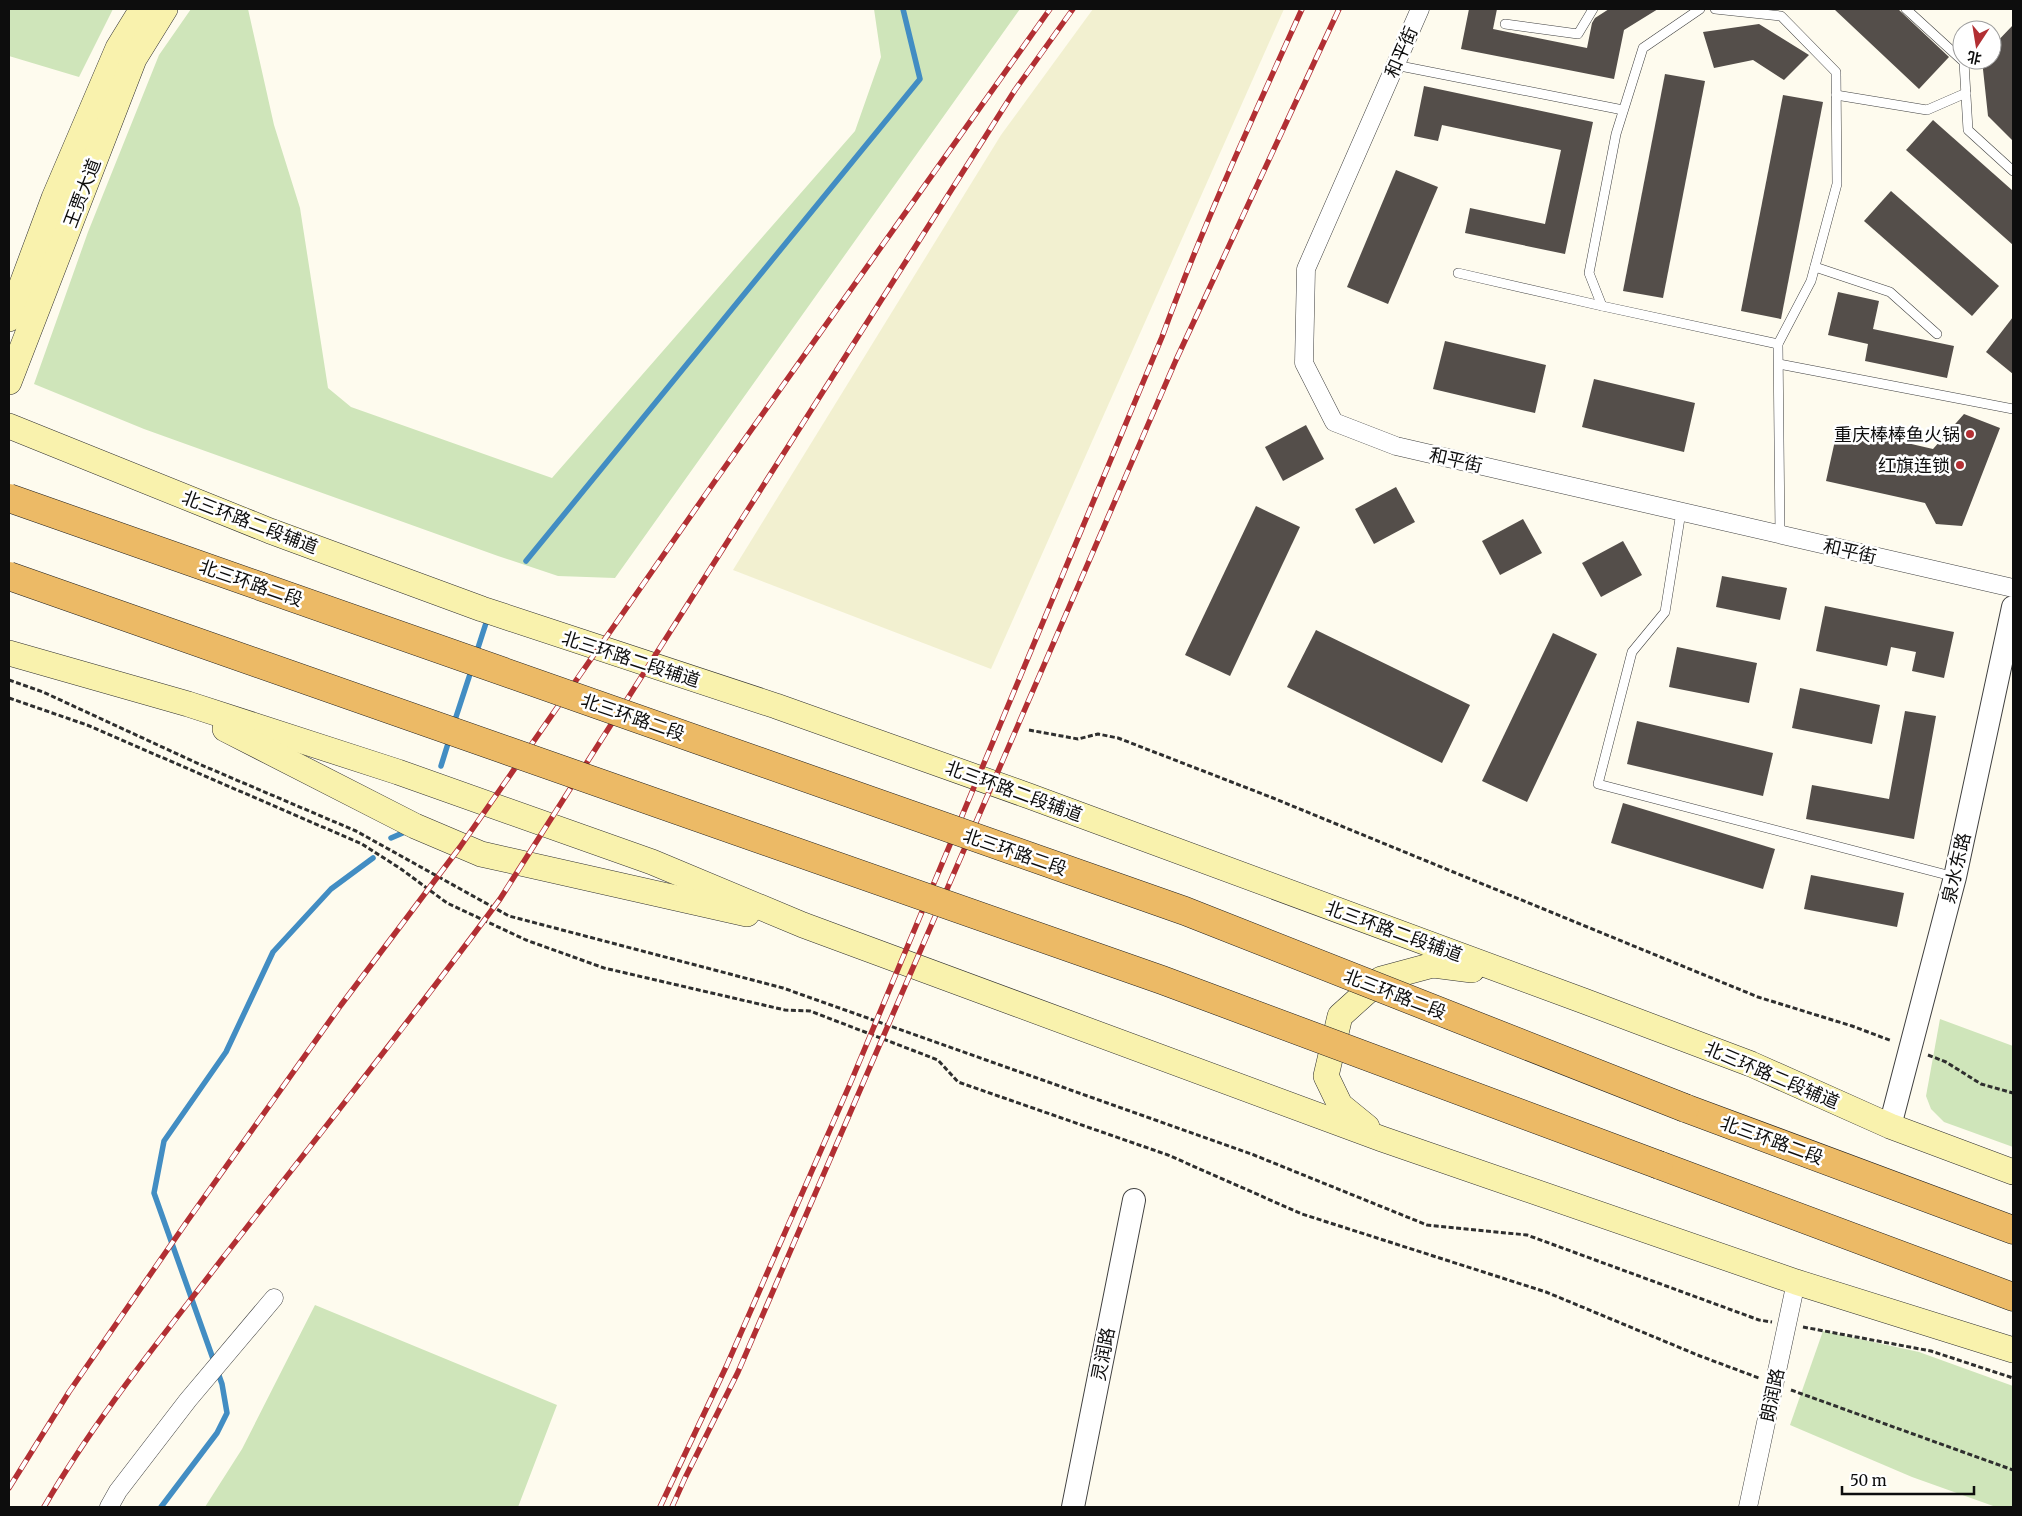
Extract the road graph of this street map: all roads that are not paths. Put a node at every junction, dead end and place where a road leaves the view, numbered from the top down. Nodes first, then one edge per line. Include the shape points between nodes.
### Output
1 (142, 9) edge
2 (165, 9) edge
3 (1420, 9) edge
4 (1593, 9) edge
5 (1700, 9) edge
6 (1721, 9) edge
7 (1906, 9) edge
8 (1505, 24) dead end
9 (1395, 65) junction
10 (1966, 93) junction
11 (1836, 95) junction
12 (1623, 110) junction
13 (2013, 171) edge
14 (1815, 267) junction
15 (1458, 273) dead end
16 (1602, 306) junction
17 (9, 319) edge
18 (1937, 334) dead end
19 (1778, 344) junction
20 (1778, 364) junction
21 (9, 382) edge
22 (2013, 409) edge
23 (9, 426) edge
24 (9, 498) edge
25 (1681, 512) junction
26 (1780, 534) junction
27 (9, 576) edge
28 (2013, 588) edge
29 (2013, 607) edge
30 (9, 653) edge
31 (163, 697) junction
32 (1955, 877) junction
33 (803, 925) junction
34 (1515, 975) junction
35 (1890, 1126) junction
36 (1382, 1140) junction
37 (2013, 1172) edge
38 (1134, 1200) dead end
39 (2013, 1230) edge
40 (1966, 1280) junction
41 (1796, 1282) junction
42 (2013, 1297) edge
43 (274, 1298) dead end
44 (2013, 1305) edge
45 (2013, 1350) edge
46 (109, 1507) edge
47 (1073, 1507) edge
48 (1748, 1507) edge

1 - 17 main road, 王贾大道 via 118,48 54,198
2 - 21 main road, 王贾大道 via 134,59
3 - 9 street, 和平街
4 - 8 lane via 1578,34
5 - 12 lane via 1643,48
6 - 11 lane via 1781,16 1836,72
7 - 10 lane via 1964,62
9 - 12 lane
9 - 25 street, 和平街 via 1306,269 1304,362 1334,422 1396,446
10 - 11 lane via 1927,110
10 - 13 lane via 1968,130
11 - 14 lane via 1838,184
12 - 16 lane via 1589,273
14 - 18 lane via 1890,292
14 - 19 lane
15 - 16 lane
16 - 19 lane
19 - 20 lane
20 - 22 lane
20 - 26 lane
23 - 34 main road, 北三环路二段辅道 via 270,531 490,612 776,706
24 - 39 highway, 北三环路二段, bridge via 1185,912 1685,1108
25 - 26 street, 和平街
25 - 32 lane via 1665,612 1632,652 1598,784
26 - 28 street, 和平街
27 - 40 highway, bridge via 1153,977
29 - 32 street, 泉水东路
30 - 31 main road
31 - 33 main road via 398,772 634,856
31 - 33 main road via 415,826 481,854
32 - 35 street, 泉水东路
33 - 36 main road
34 - 35 main road, 北三环路二段辅道 via 1751,1064
34 - 36 main road via 1433,965 1381,979 1340,1016 1326,1076 1340,1104
35 - 37 main road, 北三环路二段辅道
36 - 41 main road
38 - 47 street, 灵润路
40 - 42 highway
40 - 44 highway
41 - 45 main road
41 - 48 street, 朗润路
43 - 46 street via 207,1376

